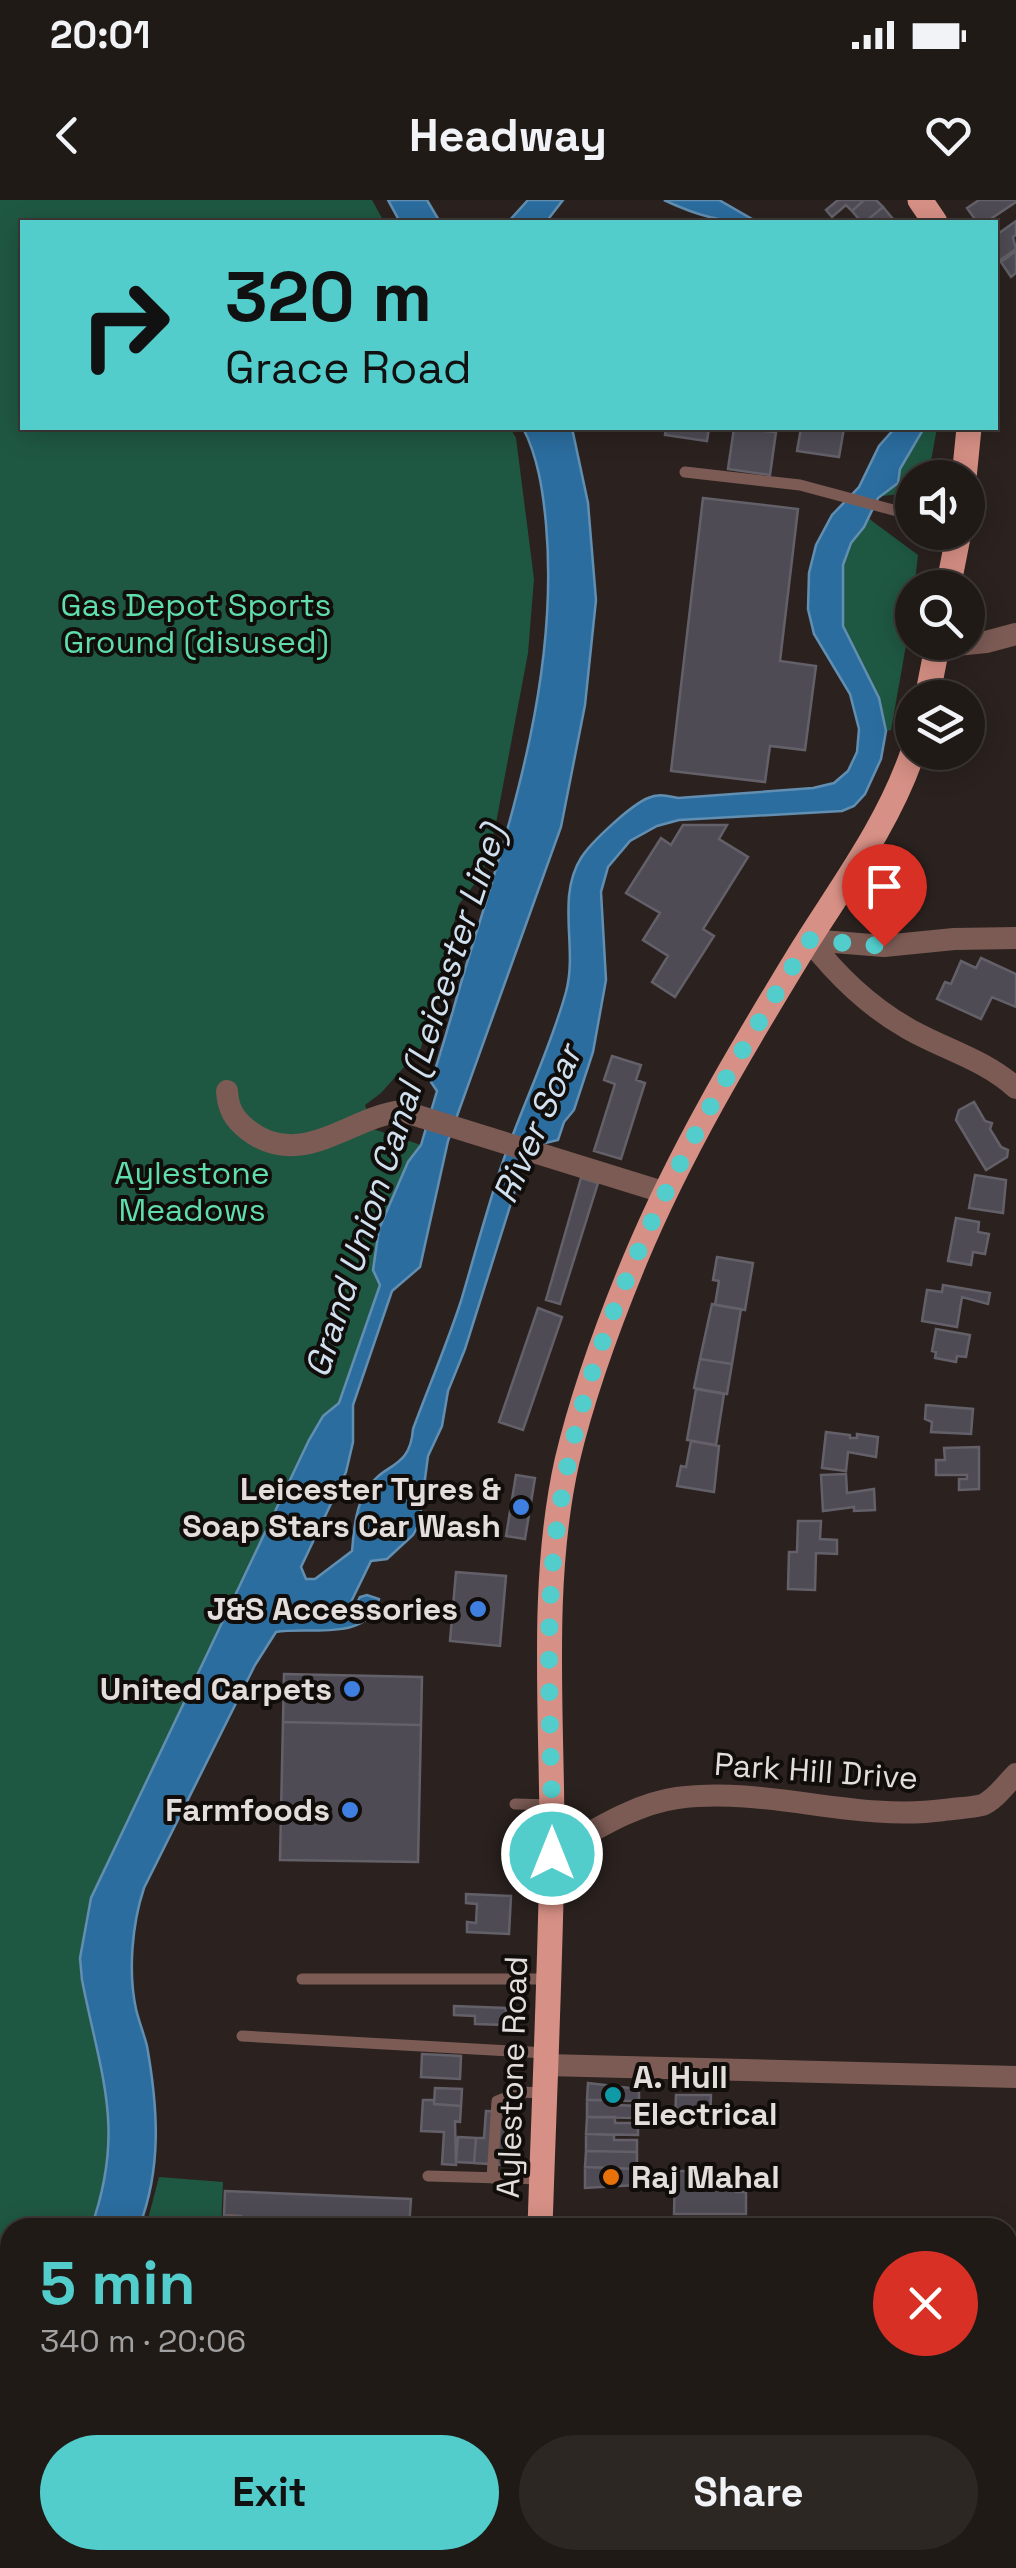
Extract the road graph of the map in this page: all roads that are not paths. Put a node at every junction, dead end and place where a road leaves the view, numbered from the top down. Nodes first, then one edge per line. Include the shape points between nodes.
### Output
1 (969, 430) edge
2 (966, 460) edge
3 (685, 472) dead end
4 (895, 509) edge
5 (1016, 634) edge
6 (985, 642) edge
7 (907, 770) edge
8 (1016, 938) edge
9 (809, 940) junction
10 (1016, 1088) edge
11 (227, 1091) dead end
12 (666, 1192) junction
13 (1016, 1774) edge
14 (1016, 1803) edge
15 (515, 1804) dead end
16 (986, 1804) junction
17 (552, 1805) junction
18 (552, 1854) junction
19 (302, 1979) dead end
20 (548, 1979) junction
21 (242, 2036) dead end
22 (546, 2059) junction
23 (1016, 2077) edge
24 (545, 2093) junction
25 (428, 2176) dead end
26 (492, 2178) junction
27 (542, 2180) junction
28 (540, 2218) edge

1 - 2 main road
3 - 4 lane via 800,485
5 - 6 street
7 - 9 main road, Aylestone Road
8 - 9 street via 884,946
9 - 10 street via 840,980 906,1028
9 - 12 main road, Aylestone Road
11 - 12 street via 239,1123 260,1139 289,1146 315,1144 374,1116 402,1111
12 - 17 main road, Aylestone Road via 591,1376 567,1462 554,1546
13 - 16 street
14 - 16 street, Park Hill Drive
15 - 17 lane
16 - 18 street, Park Hill Drive via 908,1814 735,1794 673,1798
17 - 18 main road, Aylestone Road
18 - 20 main road, Aylestone Road
19 - 20 lane
20 - 22 main road, Aylestone Road
21 - 22 lane
22 - 23 street
22 - 24 main road, Aylestone Road
24 - 26 lane via 520,2092 498,2101
24 - 27 main road, Aylestone Road
25 - 26 lane
26 - 27 lane
27 - 28 main road, Aylestone Road

